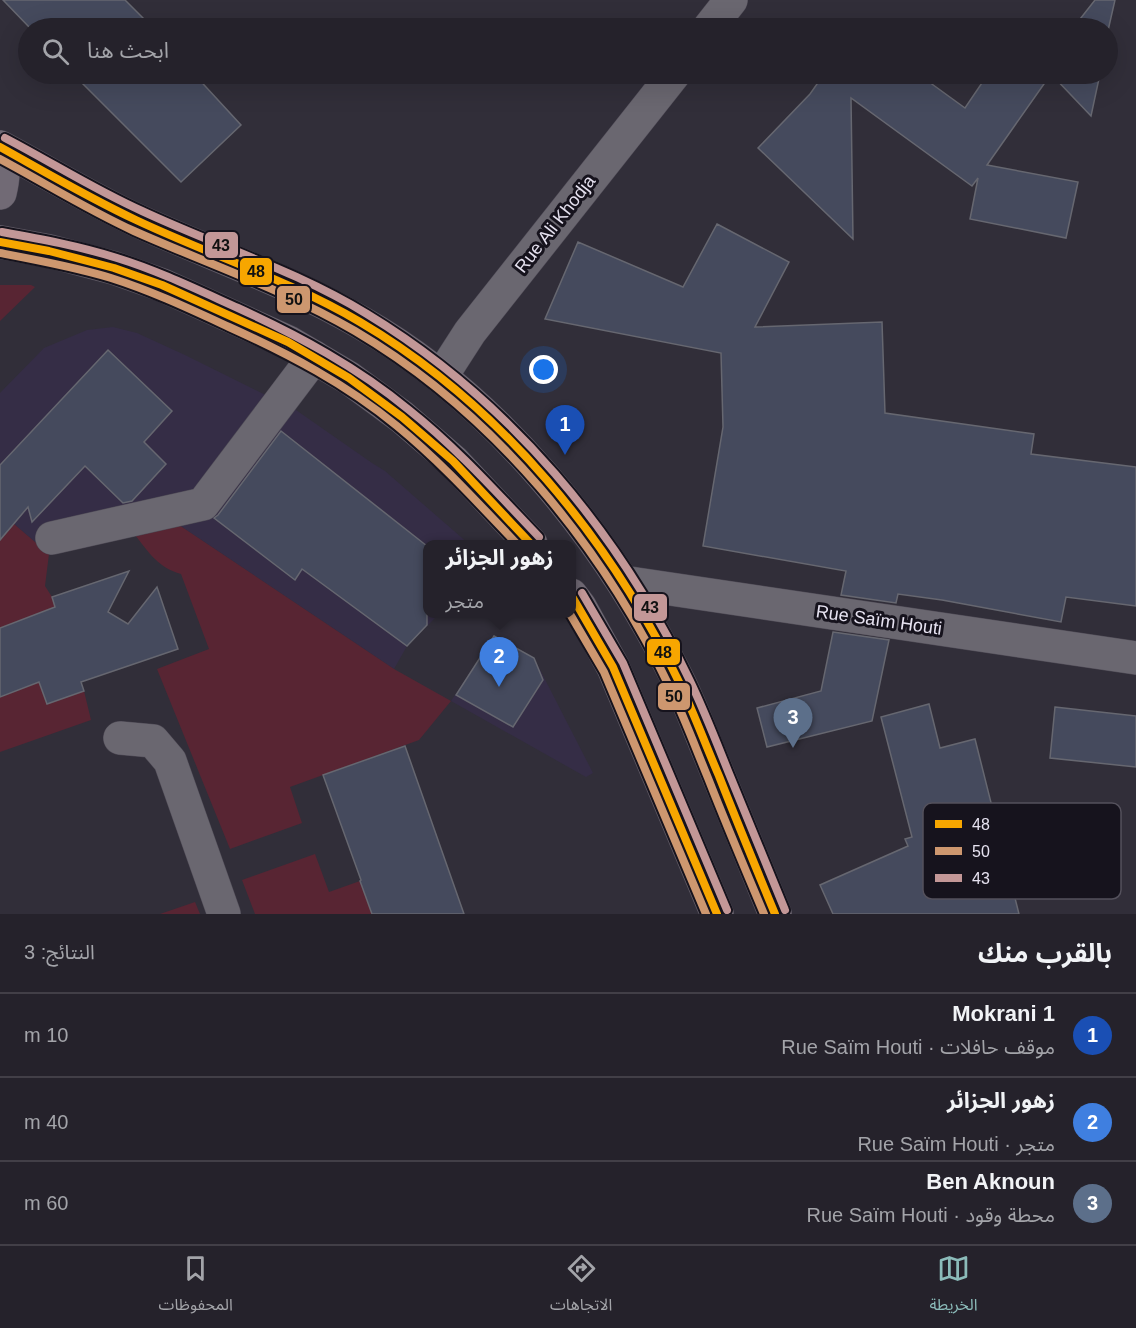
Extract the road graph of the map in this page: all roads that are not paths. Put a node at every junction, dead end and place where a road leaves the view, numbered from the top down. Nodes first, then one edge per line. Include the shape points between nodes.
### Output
1 (731, 0) edge
2 (717, 18) edge
3 (666, 84) edge
4 (0, 147) edge
5 (0, 154) edge
6 (0, 193) edge
7 (0, 242) edge
8 (314, 357) junction
9 (441, 377) junction
10 (52, 538) dead end
11 (527, 540) edge
12 (623, 582) junction
13 (576, 602) edge
14 (1136, 658) edge
15 (120, 738) dead end
16 (224, 914) edge
17 (716, 914) edge
18 (775, 914) edge

1 - 2 street
3 - 9 street, Rue Ali Khodja via 470,332
4 - 9 main road via 93,199 360,322 413,354
5 - 6 main road
7 - 8 main road via 114,268 162,285
8 - 10 street via 203,504
8 - 11 main road via 349,378 453,461
9 - 12 main road via 509,439 577,517
12 - 14 street, Rue Saïm Houti
12 - 18 main road via 678,679
13 - 17 main road via 613,667
15 - 16 street via 153,741 170,761

